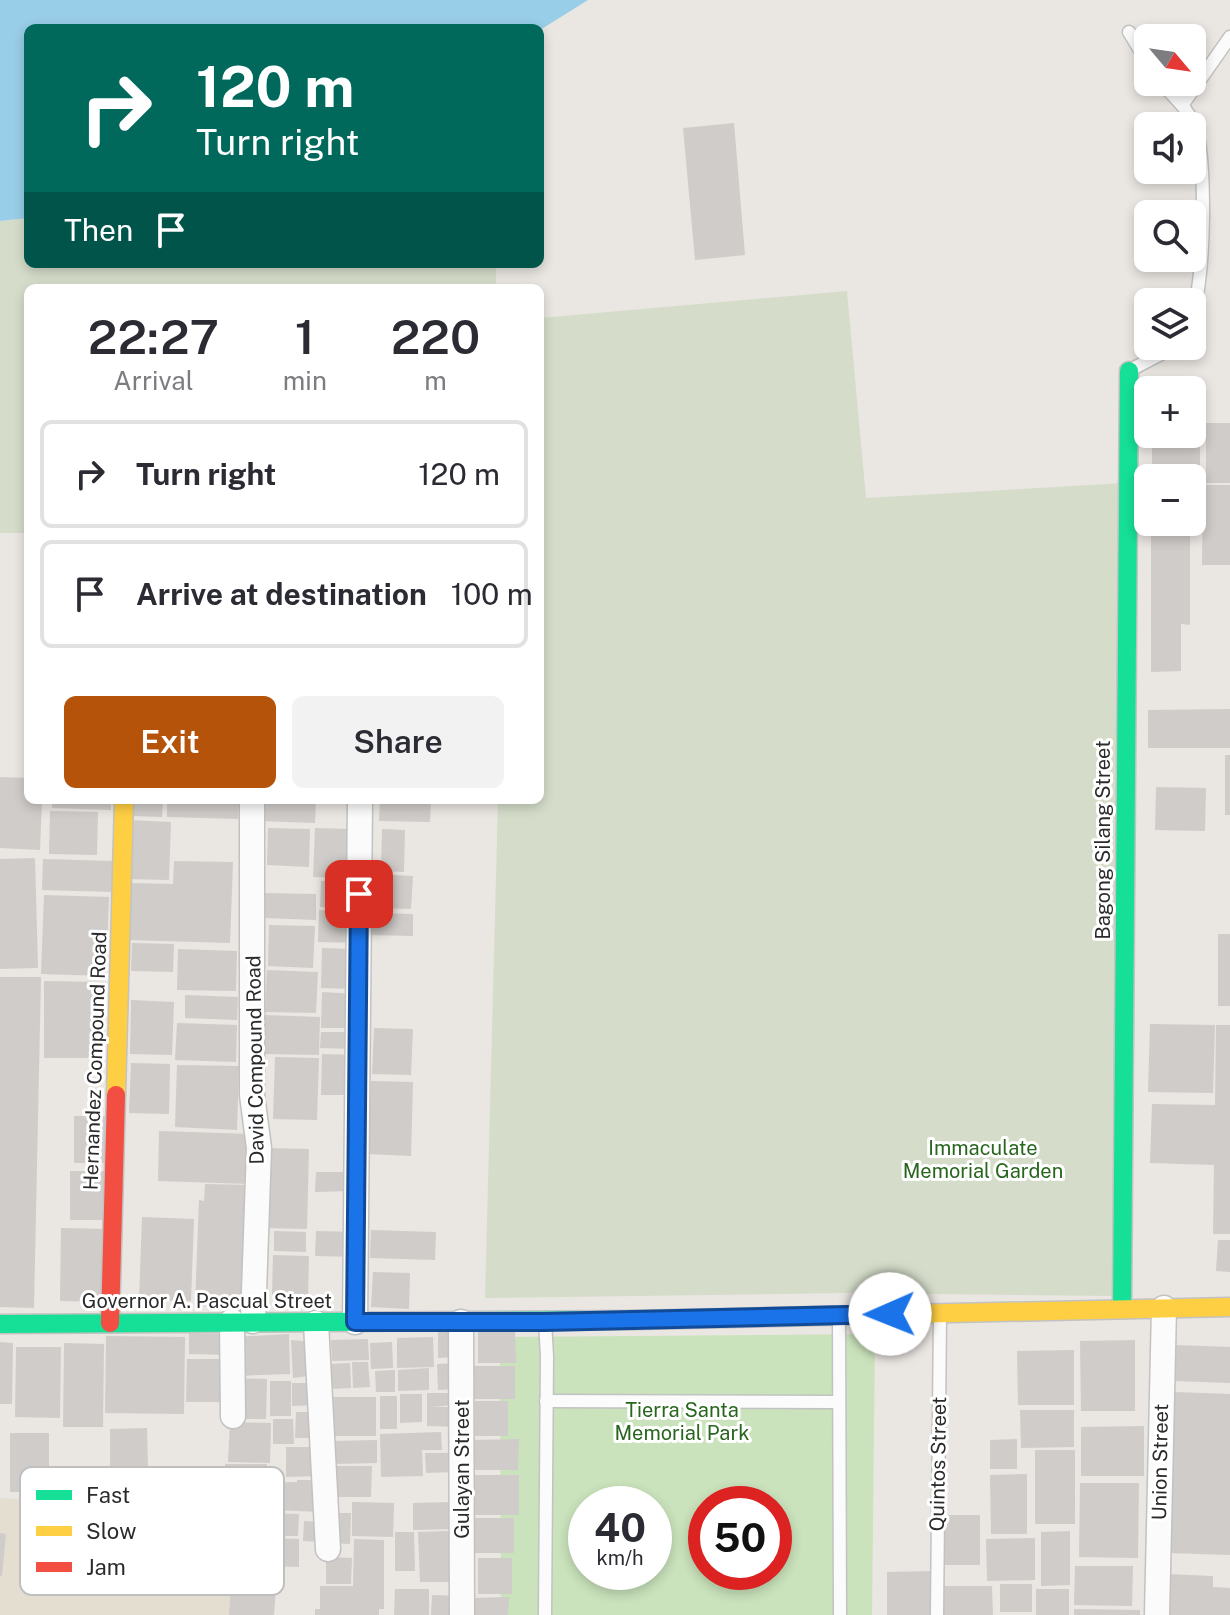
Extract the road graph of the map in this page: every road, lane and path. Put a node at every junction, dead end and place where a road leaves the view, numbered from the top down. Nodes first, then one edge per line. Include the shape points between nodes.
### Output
1 (1129, 32) dead end
2 (1230, 37) edge
3 (1134, 40) edge
4 (1175, 96) edge
5 (1183, 104) junction
6 (1197, 288) edge
7 (1150, 360) edge
8 (1129, 371) joint
9 (124, 804) edge
10 (252, 804) edge
11 (360, 804) edge
12 (1230, 1307) edge
13 (1164, 1308) junction
14 (1122, 1309) junction
15 (940, 1313) junction
16 (839, 1315) junction
17 (242, 1321) junction
18 (355, 1322) junction
19 (461, 1322) junction
20 (545, 1322) junction
21 (110, 1323) junction
22 (316, 1323) junction
23 (0, 1324) edge
24 (546, 1401) junction
25 (839, 1402) junction
26 (233, 1416) dead end
27 (328, 1549) dead end
28 (462, 1615) edge
29 (545, 1615) edge
30 (840, 1615) edge
31 (937, 1615) edge
32 (1157, 1615) edge

1 - 3 lane
2 - 5 lane
4 - 5 lane
5 - 6 lane via 1196,129 1203,173
7 - 8 lane
8 - 14 street, Bagong Silang Street
9 - 21 street, Hernandez Compound Road
10 - 17 street, David Compound Road via 252,1095 259,1148
11 - 18 street
12 - 13 street, Governor A. Pascual Street
13 - 14 street, Governor A. Pascual Street
13 - 32 street, Union Street
14 - 15 street, Governor A. Pascual Street
15 - 16 street, Governor A. Pascual Street
15 - 31 lane, Quintos Street
16 - 20 street, Governor A. Pascual Street
16 - 25 lane
17 - 21 street, Governor A. Pascual Street
17 - 22 street, Governor A. Pascual Street
17 - 26 street, David Compound Road
18 - 19 street, Governor A. Pascual Street
18 - 22 street, Governor A. Pascual Street
19 - 20 street, Governor A. Pascual Street
19 - 28 street, Gulayan Street
20 - 24 lane
21 - 23 street, Governor A. Pascual Street
22 - 27 street
24 - 25 lane
24 - 29 lane
25 - 30 lane

